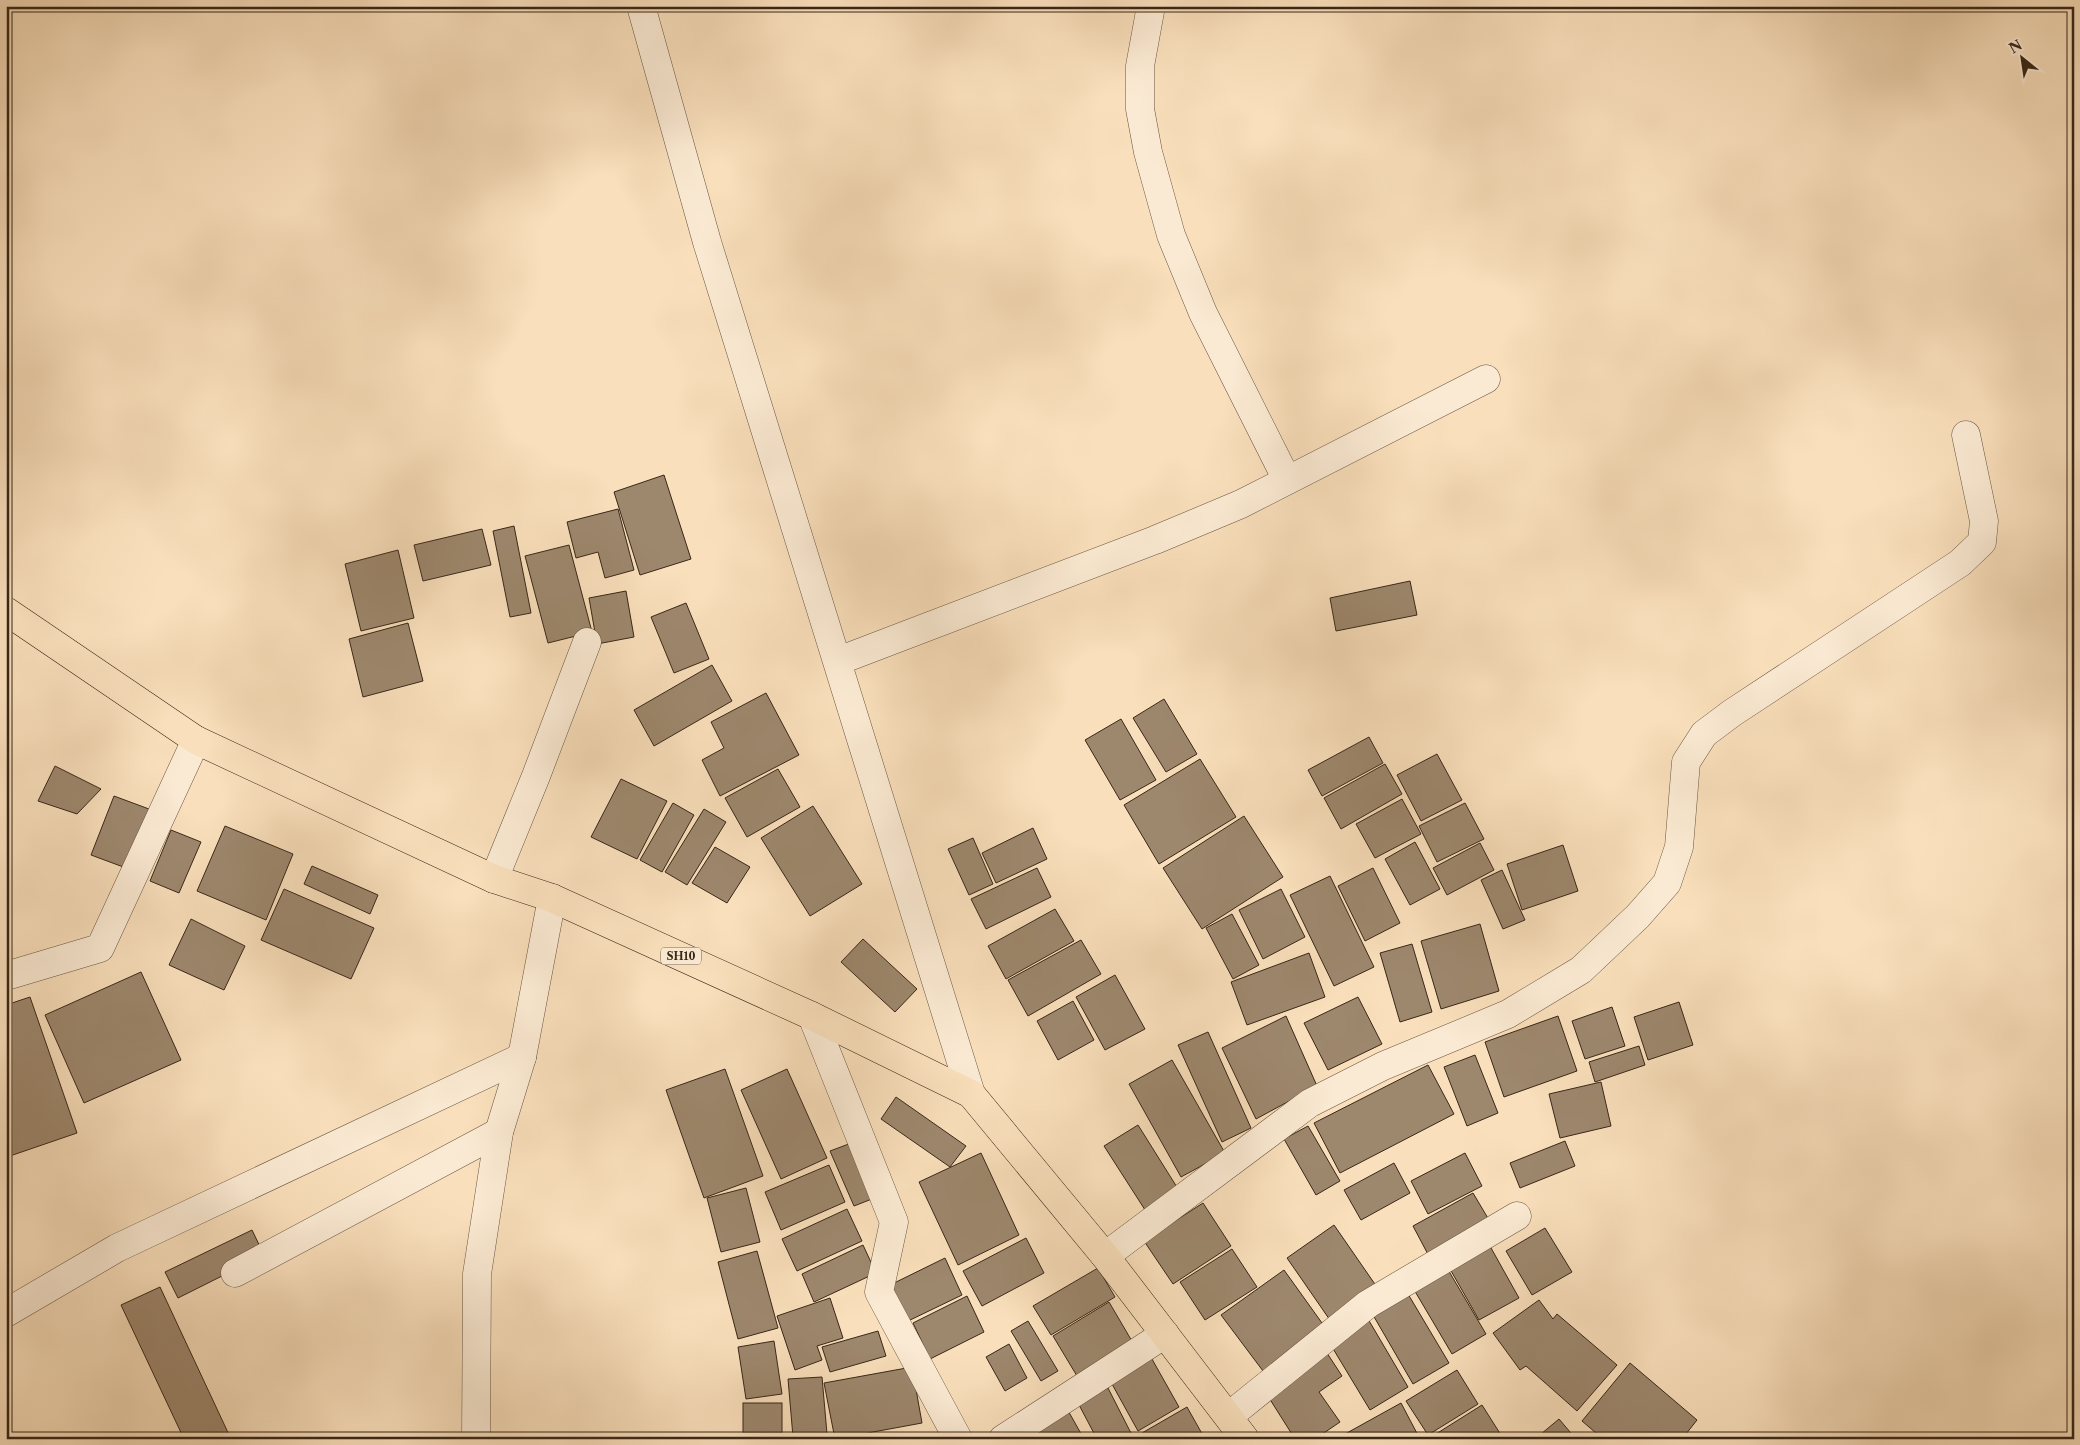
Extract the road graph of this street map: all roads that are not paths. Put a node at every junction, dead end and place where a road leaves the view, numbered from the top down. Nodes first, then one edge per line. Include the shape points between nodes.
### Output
1 (641, 6) edge
2 (1151, 6) edge
3 (1486, 379) dead end
4 (1966, 435) dead end
5 (1287, 480) junction
6 (6, 610) edge
7 (587, 642) dead end
8 (838, 661) junction
9 (196, 740) junction
10 (494, 879) junction
11 (552, 898) junction
12 (6, 976) edge
13 (812, 1016) junction
14 (522, 1057) junction
15 (971, 1094) junction
16 (498, 1132) junction
17 (1517, 1216) dead end
18 (1106, 1256) junction
19 (235, 1273) dead end
20 (6, 1313) edge
21 (1165, 1334) junction
22 (1229, 1416) junction
23 (476, 1439) edge
24 (958, 1439) edge
25 (1002, 1439) edge
26 (1245, 1439) edge

1 - 8 street via 707,242
2 - 5 street via 1140,66 1140,109 1148,152 1171,235 1203,313
3 - 5 street
4 - 18 street via 1984,520 1982,542 1960,563 1704,734 1686,762 1679,847 1667,883 1638,916 1581,970 1508,1014 1383,1066 1310,1103
5 - 8 street via 1155,540
6 - 9 main road, SH10
7 - 10 street
8 - 15 street
9 - 10 main road, SH10
9 - 12 street via 100,948
10 - 11 main road, SH10
11 - 13 main road, SH10
11 - 14 street
13 - 15 main road, SH10
13 - 24 street via 894,1222 879,1292
14 - 16 street
14 - 20 street via 117,1248
15 - 18 main road, SH10
16 - 19 street
16 - 23 street via 477,1274
17 - 22 street via 1368,1304
18 - 21 main road, SH10
21 - 22 main road, SH10
21 - 25 street
22 - 26 main road, SH10

